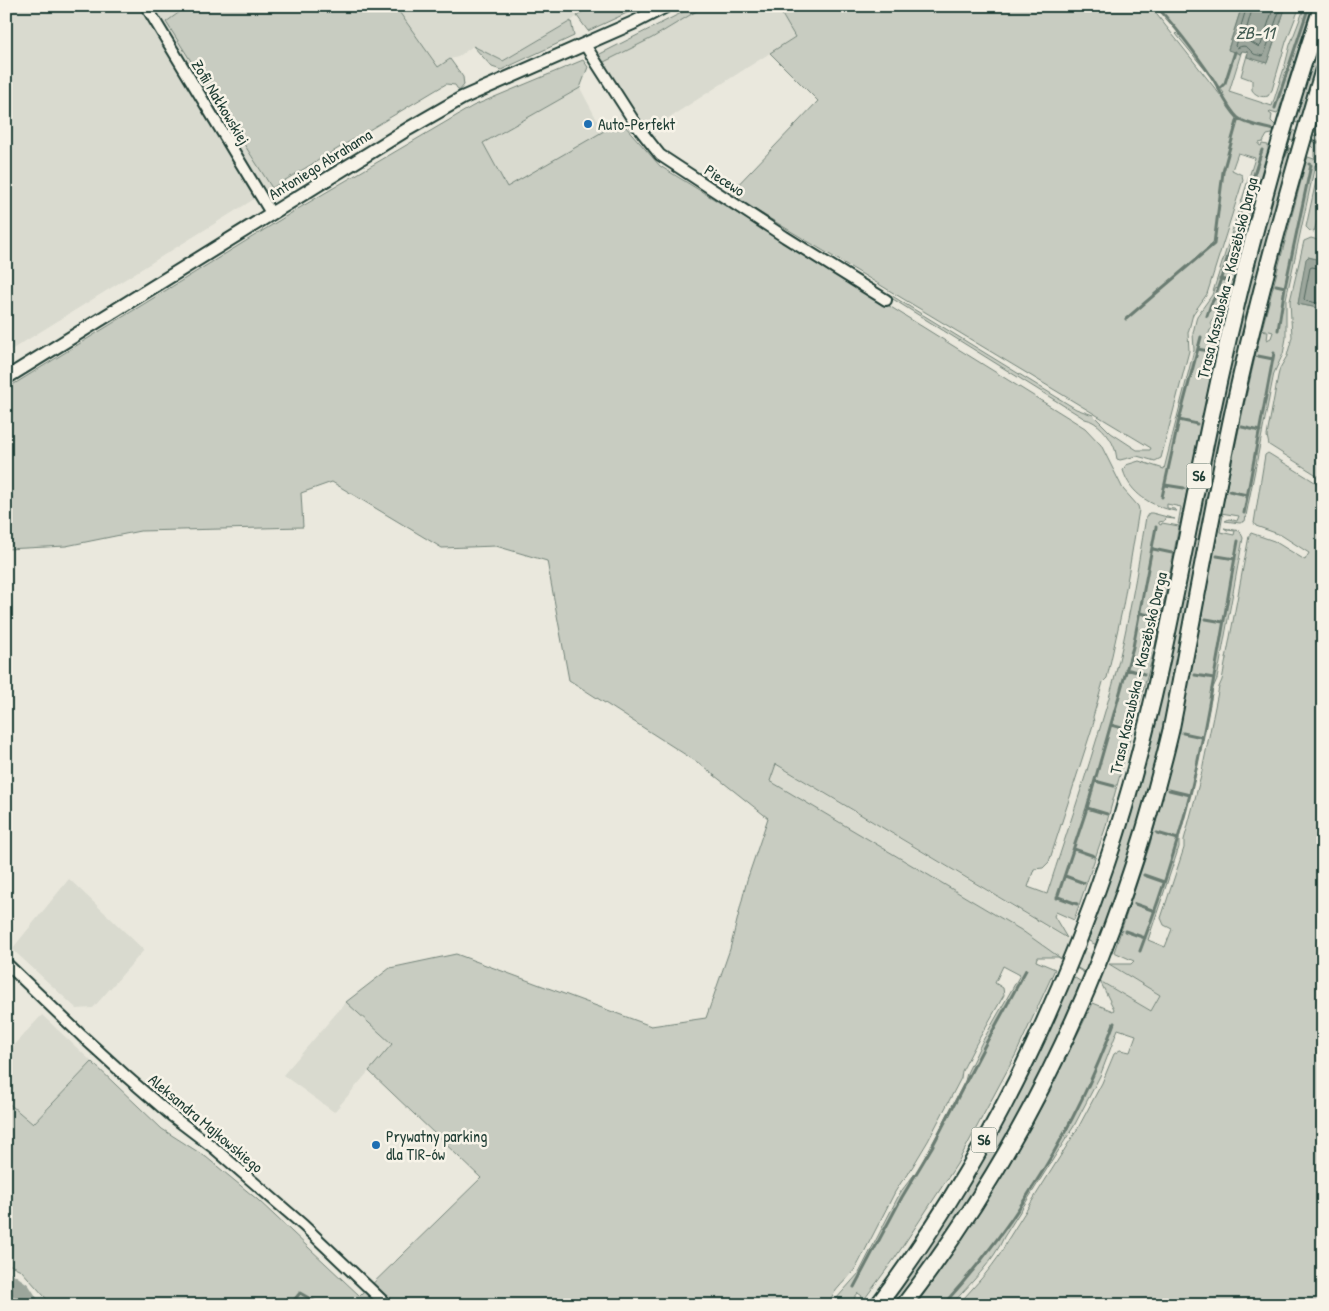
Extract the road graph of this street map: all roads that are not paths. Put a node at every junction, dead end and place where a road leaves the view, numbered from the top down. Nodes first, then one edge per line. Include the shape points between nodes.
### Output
1 (146, 6) edge
2 (666, 6) edge
3 (1322, 6) edge
4 (585, 45) junction
5 (1323, 71) edge
6 (271, 213) junction
7 (886, 300) dead end
8 (6, 378) edge
9 (6, 963) edge
10 (387, 1305) edge
11 (878, 1305) edge
12 (904, 1305) edge

1 - 6 street, Zofii Nałkowskiej
2 - 4 main road, Antoniego Abrahama
3 - 11 highway, Trasa Kaszubska – Kaszëbskô Darga / S6 via 1279,145 1242,283 1142,741 1108,860 1077,946 1031,1051 978,1152 931,1230
4 - 6 main road, Antoniego Abrahama via 462,98
4 - 7 street, Piecewo via 637,126 660,155
5 - 12 highway, S6 via 1269,258 1230,424 1161,772 1133,869 1093,977 1051,1068 999,1164 950,1242
6 - 8 main road, Antoniego Abrahama
9 - 10 street, Aleksandra Majkowskiego via 127,1077 296,1219

